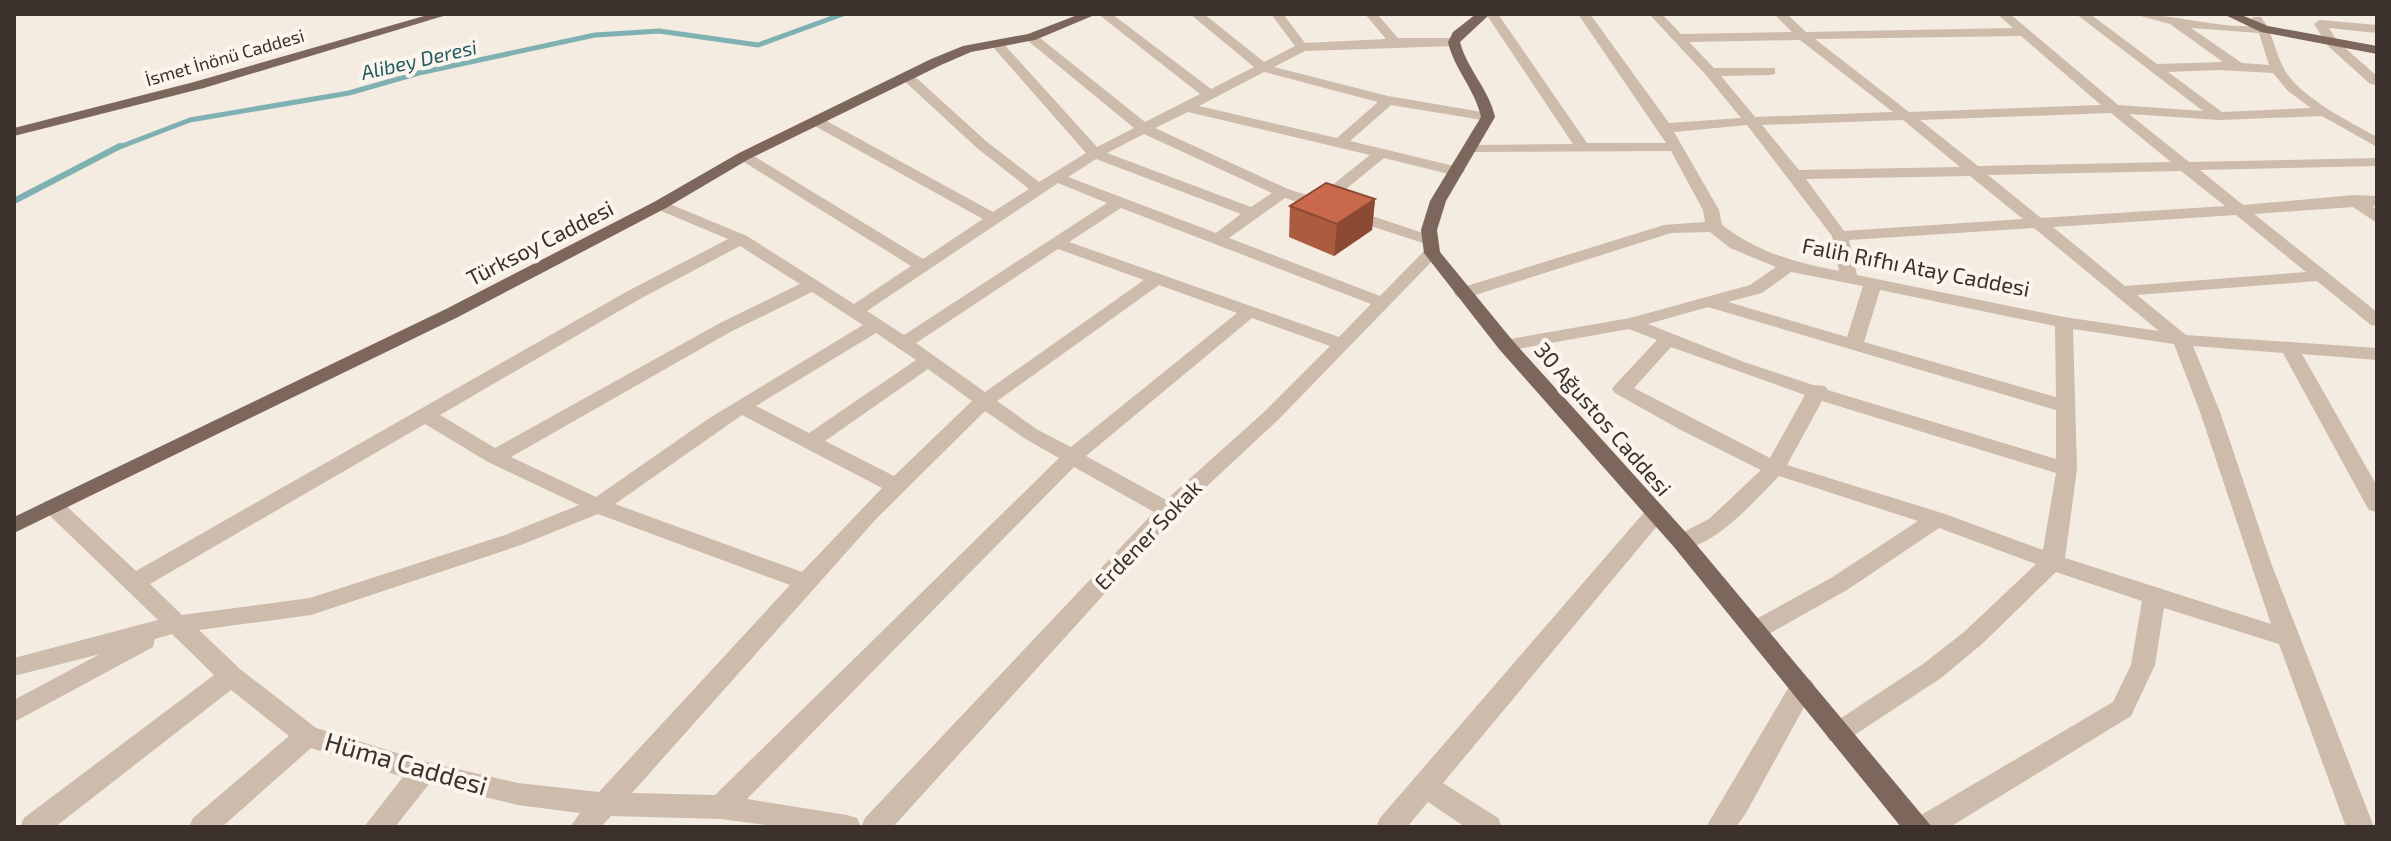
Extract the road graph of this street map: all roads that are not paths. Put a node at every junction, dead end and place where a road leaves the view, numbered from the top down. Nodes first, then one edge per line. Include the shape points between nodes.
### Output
1 (444, 14) edge
2 (1091, 14) edge
3 (1104, 14) edge
4 (1196, 14) edge
5 (1277, 14) edge
6 (1371, 14) edge
7 (1584, 14) edge
8 (1655, 14) edge
9 (1780, 14) edge
10 (2003, 14) edge
11 (2082, 14) edge
12 (2139, 14) edge
13 (2229, 14) edge
14 (1480, 15) edge
15 (2172, 20) junction
16 (2256, 21) edge
17 (2377, 29) edge
18 (2025, 32) junction
19 (1031, 37) junction
20 (1804, 37) junction
21 (1678, 38) junction
22 (2330, 40) junction
23 (1395, 42) junction
24 (1454, 42) junction
25 (997, 44) junction
26 (1302, 47) junction
27 (2377, 48) edge
28 (2239, 66) junction
29 (1264, 68) junction
30 (2155, 68) junction
31 (2277, 69) junction
32 (1770, 71) dead end
33 (1711, 72) junction
34 (907, 77) junction
35 (2376, 82) edge
36 (1210, 95) junction
37 (1388, 100) junction
38 (1186, 107) junction
39 (2114, 109) junction
40 (2323, 112) junction
41 (2219, 116) junction
42 (1488, 117) junction
43 (1909, 118) junction
44 (1750, 121) junction
45 (818, 122) junction
46 (1143, 128) junction
47 (1665, 128) junction
48 (14, 132) edge
49 (1341, 142) junction
50 (2377, 143) edge
51 (1675, 147) junction
52 (1583, 148) junction
53 (1472, 149) junction
54 (1383, 152) junction
55 (1095, 154) junction
56 (744, 156) junction
57 (2377, 162) edge
58 (2182, 164) junction
59 (1973, 169) junction
60 (1457, 171) junction
61 (1795, 175) junction
62 (1055, 177) junction
63 (1039, 189) junction
64 (1283, 192) junction
65 (2354, 200) junction
66 (2377, 201) edge
67 (1119, 202) junction
68 (1318, 204) junction
69 (660, 205) junction
70 (2237, 209) junction
71 (1252, 213) junction
72 (2377, 218) edge
73 (994, 219) junction
74 (2040, 224) junction
75 (1714, 227) junction
76 (1840, 236) junction
77 (1219, 238) junction
78 (741, 239) junction
79 (1060, 244) junction
80 (1430, 247) junction
81 (923, 266) junction
82 (1788, 266) junction
83 (2320, 276) junction
84 (1849, 278) junction
85 (1156, 279) junction
86 (1873, 283) junction
87 (813, 285) junction
88 (2122, 291) junction
89 (1463, 293) junction
90 (1381, 302) junction
91 (1709, 302) junction
92 (855, 311) junction
93 (1250, 311) junction
94 (2377, 321) edge
95 (2064, 322) junction
96 (1631, 323) junction
97 (876, 325) junction
98 (1668, 339) junction
99 (2181, 340) junction
100 (904, 343) junction
101 (1342, 344) junction
102 (1854, 344) junction
103 (1506, 345) junction
104 (2289, 347) junction
105 (2377, 354) edge
106 (929, 360) junction
107 (1818, 390) junction
108 (984, 401) junction
109 (2064, 406) junction
110 (742, 407) junction
111 (425, 415) junction
112 (810, 442) junction
113 (495, 457) junction
114 (1071, 458) junction
115 (1775, 468) junction
116 (2067, 469) junction
117 (896, 486) junction
118 (2377, 505) edge
119 (53, 506) junction
120 (598, 506) junction
121 (1168, 510) junction
122 (1655, 514) junction
123 (1937, 519) junction
124 (14, 526) edge
125 (1682, 542) junction
126 (2053, 561) junction
127 (807, 583) junction
128 (132, 584) junction
129 (2154, 596) junction
130 (174, 625) junction
131 (1756, 630) junction
132 (2291, 639) junction
133 (14, 667) edge
134 (231, 676) junction
135 (1802, 687) junction
136 (14, 712) edge
137 (1838, 733) junction
138 (307, 736) junction
139 (423, 772) junction
140 (1425, 786) junction
141 (605, 804) junction
142 (721, 807) junction
143 (765, 820) edge
144 (34, 827) edge
145 (203, 827) edge
146 (378, 827) edge
147 (584, 827) edge
148 (847, 827) edge
149 (875, 827) edge
150 (1390, 827) edge
151 (1488, 827) edge
152 (1720, 827) edge
153 (1918, 827) edge
154 (1926, 827) edge
155 (2360, 827) edge

1 - 48 main road, İsmet İnönü Caddesi
2 - 19 main road, Türksoy Caddesi
3 - 36 street
4 - 29 street
5 - 26 street
6 - 23 street
7 - 47 street
8 - 21 street
9 - 20 street
10 - 18 street
11 - 30 street
12 - 15 street
13 - 16 main road
14 - 24 main road
14 - 52 street
15 - 16 street via 2247,32
15 - 28 street
16 - 22 main road
16 - 31 street
17 - 22 street via 2320,24
18 - 20 street
18 - 39 street
19 - 25 main road, Türksoy Caddesi
19 - 46 street
20 - 21 street
20 - 43 street
21 - 33 street
22 - 27 main road
22 - 35 street
23 - 24 street
23 - 26 street
24 - 42 main road
25 - 34 main road, Türksoy Caddesi via 955,53
25 - 55 street
26 - 29 street
28 - 30 street
28 - 31 street
29 - 36 street
29 - 37 street
30 - 41 street
31 - 40 street
32 - 33 street
33 - 44 street
34 - 45 main road, Türksoy Caddesi
34 - 63 street
36 - 38 street
37 - 42 street
37 - 49 street
38 - 46 street
38 - 49 street
39 - 41 street
39 - 43 street
39 - 58 street
40 - 41 street
40 - 50 street
42 - 53 main road
43 - 44 street
43 - 59 street
44 - 47 street
44 - 61 street
45 - 56 main road, Türksoy Caddesi
45 - 73 street
46 - 55 street
46 - 64 street
47 - 51 street
49 - 54 street
51 - 52 street
51 - 75 street via 1711,210
52 - 53 street
53 - 60 main road
54 - 60 street
54 - 68 street
55 - 62 street
55 - 71 street
56 - 69 main road, Türksoy Caddesi
56 - 81 street
57 - 58 street
58 - 59 street
58 - 70 street
59 - 61 street
59 - 74 street
60 - 80 main road via 1430,221
61 - 76 street
62 - 63 street
62 - 67 street
63 - 73 street
64 - 68 street
64 - 71 street
65 - 66 street
65 - 70 street
65 - 72 street
67 - 77 street
67 - 79 street
68 - 80 street
69 - 78 street
69 - 119 main road, Türksoy Caddesi via 452,313
70 - 74 street
70 - 83 street
71 - 77 street
73 - 81 street
74 - 76 street
74 - 88 street
75 - 82 street, Falih Rıfhı Atay Caddesi via 1736,244
75 - 89 street via 1670,228
76 - 84 street
77 - 90 street
78 - 87 street
78 - 111 street
79 - 85 street
79 - 100 street
80 - 89 main road, 30 Ağustos Caddesi
80 - 90 street, Erdener Sokak
81 - 92 street
82 - 84 street, Falih Rıfhı Atay Caddesi
82 - 91 street via 1756,289
83 - 88 street
83 - 94 street
84 - 86 street, Falih Rıfhı Atay Caddesi
85 - 93 street
85 - 108 street
86 - 95 street, Falih Rıfhı Atay Caddesi
86 - 102 street
87 - 92 street
87 - 113 street via 726,327
88 - 99 street
89 - 103 main road, 30 Ağustos Caddesi
90 - 101 street, Erdener Sokak
91 - 96 street
91 - 102 street
92 - 97 street
93 - 101 street
93 - 114 street
95 - 99 street, Falih Rıfhı Atay Caddesi
95 - 109 street
96 - 98 street
96 - 103 street
97 - 100 street
97 - 110 street
98 - 107 street
98 - 115 street via 1622,389
99 - 104 street, Falih Rıfhı Atay Caddesi
99 - 132 street
100 - 106 street
101 - 121 street, Erdener Sokak
102 - 109 street
103 - 122 main road, 30 Ağustos Caddesi
104 - 105 street, Falih Rıfhı Atay Caddesi
104 - 118 street
106 - 108 street
106 - 112 street
107 - 115 street
107 - 116 street
108 - 114 street
108 - 117 street
109 - 116 street
110 - 112 street
110 - 120 street
111 - 113 street
111 - 128 street
112 - 117 street
113 - 120 street
114 - 121 street
114 - 142 street
115 - 123 street
115 - 125 street via 1717,524
116 - 126 street
117 - 127 street
119 - 124 main road, Türksoy Caddesi
119 - 128 street, Hüma Caddesi
120 - 127 street
120 - 130 street via 513,540 311,606
121 - 149 street, Erdener Sokak
122 - 125 main road, 30 Ağustos Caddesi
122 - 140 street
123 - 126 street
123 - 131 street via 1839,584
125 - 131 main road, 30 Ağustos Caddesi
126 - 129 street
126 - 137 street via 1932,671
127 - 141 street
128 - 130 street, Hüma Caddesi
129 - 132 street
129 - 154 street via 2143,665 2122,709
130 - 133 street
130 - 134 street, Hüma Caddesi
130 - 136 street
131 - 135 main road, 30 Ağustos Caddesi
132 - 155 street
134 - 138 street, Hüma Caddesi
134 - 144 street
135 - 137 main road, 30 Ağustos Caddesi
135 - 152 street
137 - 153 main road, 30 Ağustos Caddesi
138 - 139 street, Hüma Caddesi
138 - 145 street
139 - 141 street, Hüma Caddesi via 518,794
139 - 146 street
140 - 150 street
140 - 151 street
141 - 142 street, Hüma Caddesi
141 - 147 street
142 - 143 street, Hüma Caddesi
143 - 148 street, Hüma Caddesi

